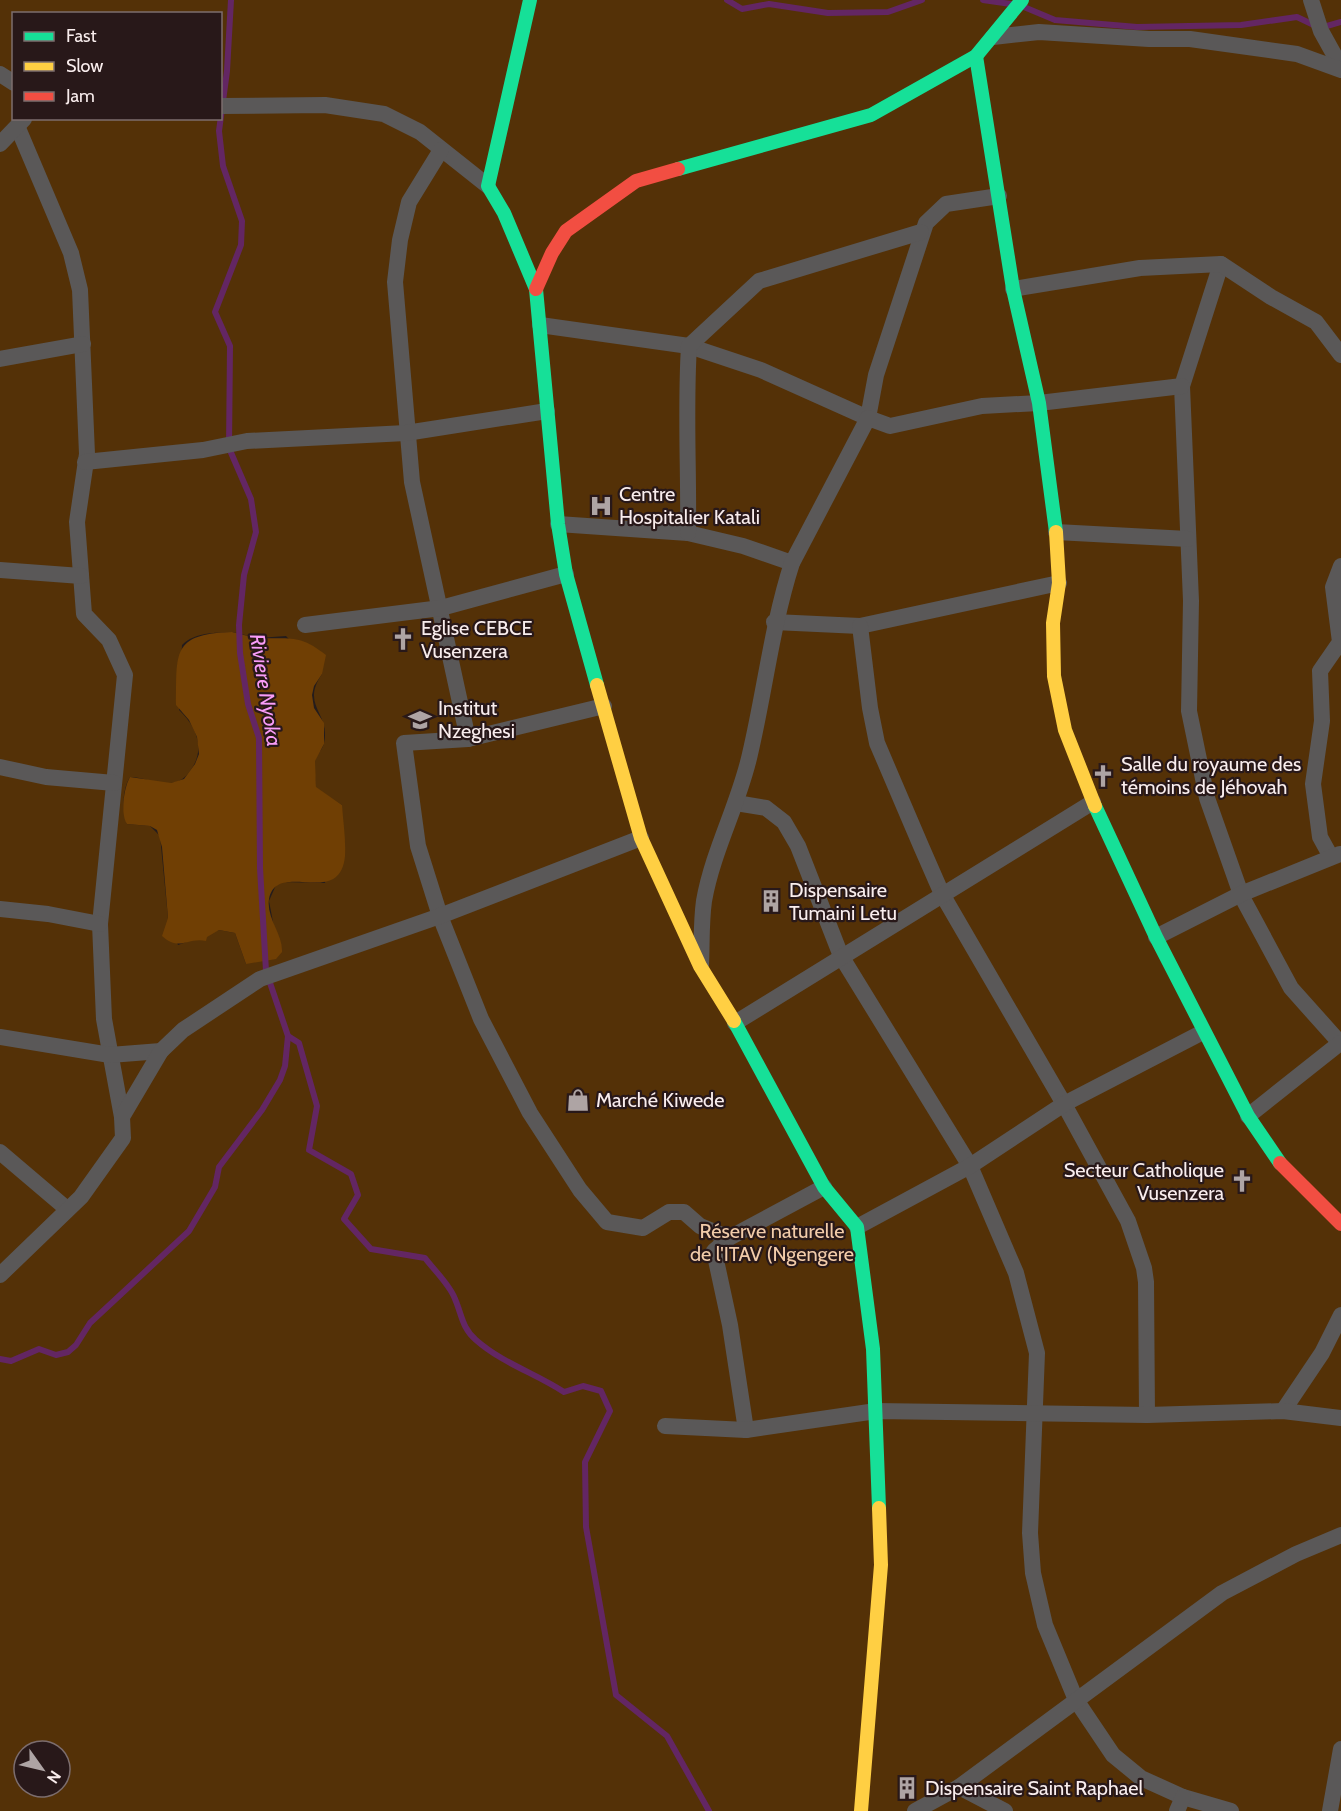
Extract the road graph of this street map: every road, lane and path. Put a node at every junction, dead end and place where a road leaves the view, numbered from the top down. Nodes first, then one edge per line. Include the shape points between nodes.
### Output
1 (530, 0) edge
2 (1022, 0) edge
3 (1313, 7) edge
4 (993, 37) junction
5 (976, 56) junction
6 (1341, 68) edge
7 (222, 105) edge
8 (22, 123) edge
9 (0, 144) edge
10 (441, 150) junction
11 (488, 186) junction
12 (999, 196) junction
13 (921, 232) junction
14 (1221, 264) junction
15 (536, 289) junction
16 (1013, 289) junction
17 (540, 325) junction
18 (83, 344) junction
19 (689, 346) junction
20 (1341, 355) edge
21 (0, 359) edge
22 (1182, 386) junction
23 (1039, 403) junction
24 (547, 411) junction
25 (868, 418) junction
26 (406, 433) junction
27 (85, 462) junction
28 (558, 524) junction
29 (688, 532) junction
30 (1056, 532) junction
31 (1188, 539) junction
32 (792, 562) junction
33 (1341, 566) edge
34 (0, 570) edge
35 (566, 574) junction
36 (81, 576) junction
37 (1059, 583) junction
38 (441, 608) junction
39 (774, 622) junction
40 (304, 625) dead end
41 (860, 626) junction
42 (1341, 642) edge
43 (604, 706) junction
44 (468, 739) junction
45 (0, 767) edge
46 (114, 783) junction
47 (1093, 802) junction
48 (736, 803) junction
49 (641, 838) junction
50 (1336, 855) edge
51 (942, 894) junction
52 (1242, 894) junction
53 (0, 909) edge
54 (440, 916) junction
55 (100, 924) junction
56 (1156, 937) junction
57 (841, 956) junction
58 (700, 966) junction
59 (735, 1023) junction
60 (1203, 1032) junction
61 (0, 1037) edge
62 (1340, 1043) edge
63 (161, 1051) junction
64 (110, 1055) junction
65 (1064, 1104) junction
66 (1248, 1116) junction
67 (122, 1117) junction
68 (0, 1152) edge
69 (970, 1166) junction
70 (824, 1187) junction
71 (68, 1209) junction
72 (1341, 1224) edge
73 (856, 1227) junction
74 (729, 1238) junction
75 (0, 1275) edge
76 (1341, 1316) edge
77 (876, 1411) junction
78 (1033, 1411) junction
79 (1283, 1411) junction
80 (1147, 1415) junction
81 (1341, 1418) edge
82 (665, 1426) dead end
83 (746, 1430) junction
84 (1341, 1535) edge
85 (1076, 1700) junction
86 (1341, 1749) edge
87 (959, 1787) junction
88 (1180, 1804) edge
89 (861, 1811) edge
90 (915, 1811) edge
91 (1005, 1811) edge
92 (1231, 1811) edge
93 (1330, 1811) edge

1 - 11 street
2 - 4 street
3 - 6 street
4 - 5 street
4 - 6 street via 1039,32 1190,39 1297,54
5 - 12 street
5 - 15 street via 871,115 636,181 566,231
7 - 10 street via 326,105 374,112 396,118
8 - 9 street
8 - 18 street via 71,253 80,290
10 - 11 street
10 - 26 street via 408,202 397,261 395,282
11 - 15 street via 504,213
12 - 13 street via 946,204
12 - 16 street
13 - 19 street via 759,281
13 - 25 street via 910,277 876,375
14 - 16 street via 1140,268
14 - 20 street via 1316,322
14 - 22 street
15 - 17 street
16 - 23 street
17 - 19 street
17 - 24 street
18 - 21 street
18 - 27 street
19 - 25 street via 761,370
19 - 29 street via 685,407 690,464
22 - 23 street
22 - 31 street
23 - 25 street via 982,406 890,426
23 - 30 street
24 - 26 street
24 - 28 street
25 - 32 street
26 - 27 street via 247,441 203,450
26 - 38 street via 412,482
27 - 36 street via 78,522
28 - 29 street
28 - 35 street
29 - 32 street
30 - 31 street
30 - 37 street
31 - 52 street via 1189,711 1207,798
32 - 39 street
33 - 42 street via 1333,587
34 - 36 street
35 - 38 street
35 - 43 street
36 - 46 street via 84,614 109,640 125,675
37 - 41 street
37 - 47 street via 1053,623 1054,676 1065,730
38 - 40 street
38 - 44 street
39 - 41 street
39 - 48 street via 750,755
41 - 51 street via 877,743
42 - 50 street via 1320,671 1322,721 1313,784 1320,837
43 - 44 street
43 - 49 street
44 - 54 street via 404,743 418,846
45 - 46 street via 46,777
46 - 55 street
47 - 51 street
47 - 56 street
48 - 57 street via 766,808 784,822 816,887
48 - 58 street via 719,845 704,902
49 - 54 street
49 - 58 street
50 - 52 street
51 - 57 street
51 - 65 street
52 - 56 street
52 - 62 street via 1291,988
53 - 55 street
54 - 63 street via 260,979 183,1030
54 - 74 street via 481,1019 530,1113 580,1190 607,1222 642,1228 669,1212 684,1212 700,1226
55 - 64 street via 104,1019
56 - 60 street
57 - 59 street
57 - 69 street
58 - 59 street
59 - 70 street
60 - 65 street
60 - 66 street
61 - 64 street
62 - 66 street
63 - 64 street
63 - 67 street
64 - 67 street
65 - 69 street
65 - 80 street via 1128,1221 1144,1268
66 - 72 street via 1276,1159
67 - 71 street via 123,1138
68 - 71 street
69 - 73 street
69 - 78 street via 1016,1273 1027,1312 1037,1353
70 - 73 street
70 - 74 street
71 - 75 street
73 - 77 street via 873,1349
74 - 83 street via 714,1251
76 - 79 street via 1322,1353
77 - 78 street
77 - 83 street
77 - 89 street via 880,1565
78 - 80 street
78 - 85 street via 1033,1573 1045,1625
79 - 80 street
79 - 81 street
82 - 83 street
84 - 85 street via 1222,1593
85 - 87 street
85 - 88 street via 1113,1755
86 - 93 street
87 - 90 street
87 - 91 street
88 - 92 street

